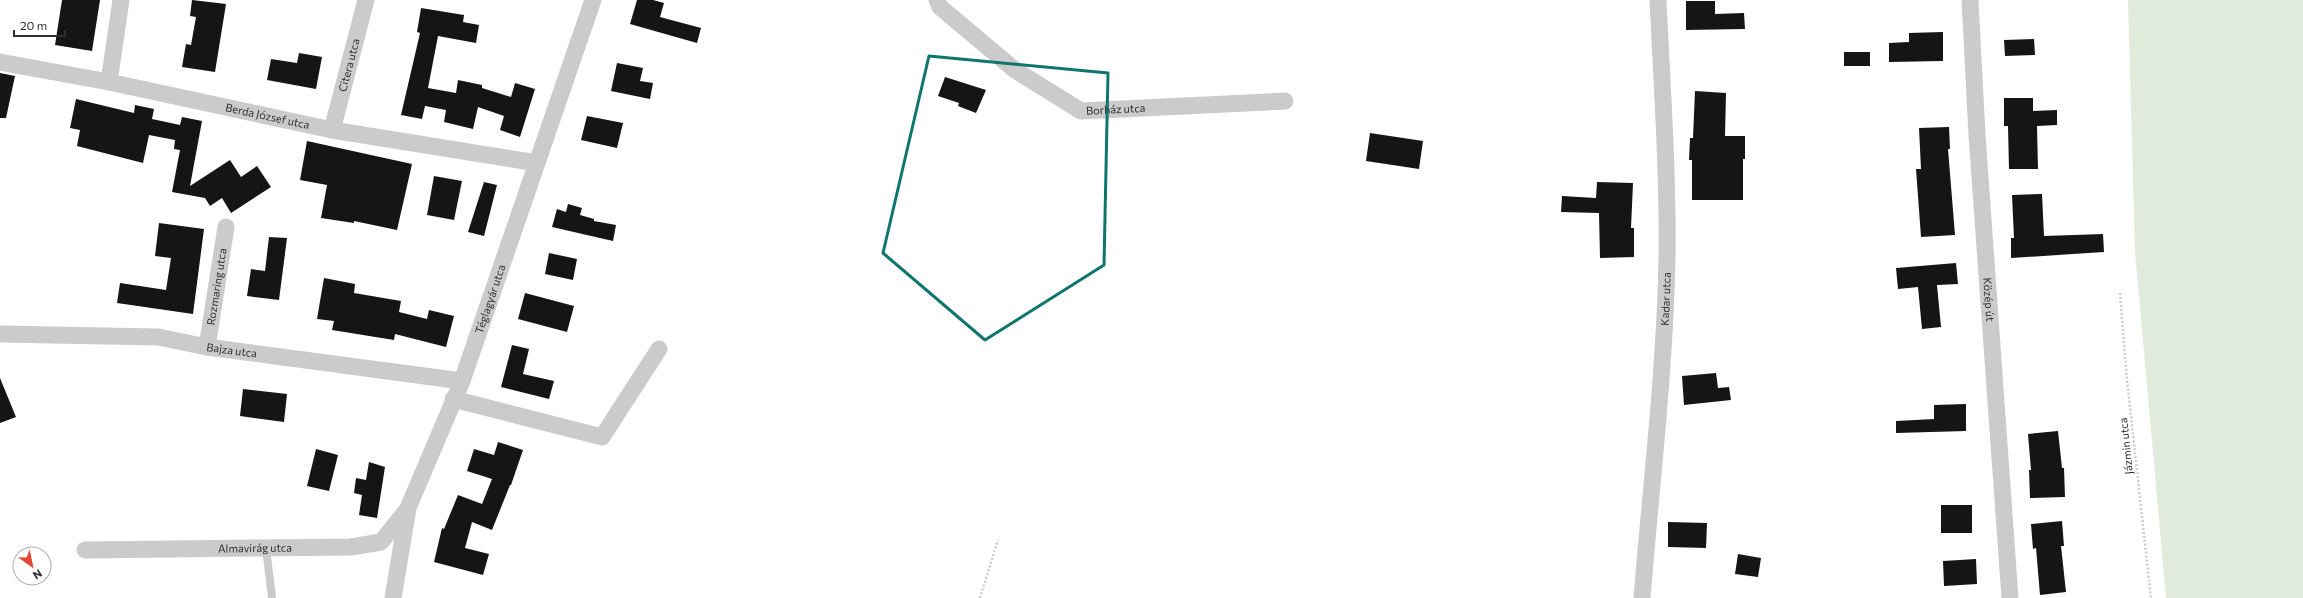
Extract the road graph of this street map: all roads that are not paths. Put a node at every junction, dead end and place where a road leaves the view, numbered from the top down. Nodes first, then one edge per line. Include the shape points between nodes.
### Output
1 (121, 0) edge
2 (366, 0) edge
3 (593, 0) edge
4 (937, 0) edge
5 (1658, 0) edge
6 (1970, 0) edge
7 (0, 62) edge
8 (109, 82) junction
9 (1285, 101) dead end
10 (332, 130) junction
11 (537, 163) junction
12 (226, 228) dead end
13 (0, 334) edge
14 (208, 347) junction
15 (659, 349) dead end
16 (462, 381) junction
17 (453, 399) junction
18 (408, 508) junction
19 (266, 548) junction
20 (85, 550) dead end
21 (272, 598) edge
22 (393, 598) edge
23 (1642, 598) edge
24 (2010, 598) edge

1 - 8 street
2 - 10 street, Citera utca
3 - 11 street, Téglagyár utca
4 - 9 street, Borház utca via 940,7 1016,70 1081,111
5 - 23 street, Kadar utca via 1666,170 1667,258
6 - 24 street, Közép út
7 - 8 street, Berda József utca
8 - 10 street, Berda József utca
10 - 11 street, Berda József utca
11 - 16 street, Téglagyár utca
12 - 14 street, Rozmaring utca
13 - 14 street, Bajza utca via 158,337
14 - 16 street, Bajza utca
15 - 17 street via 602,436
16 - 17 street, Téglagyár utca
17 - 18 street, Téglagyár utca
18 - 19 street, Almavirág utca via 381,542 351,546
18 - 22 street, Téglagyár utca
19 - 20 street, Almavirág utca
19 - 21 lane

